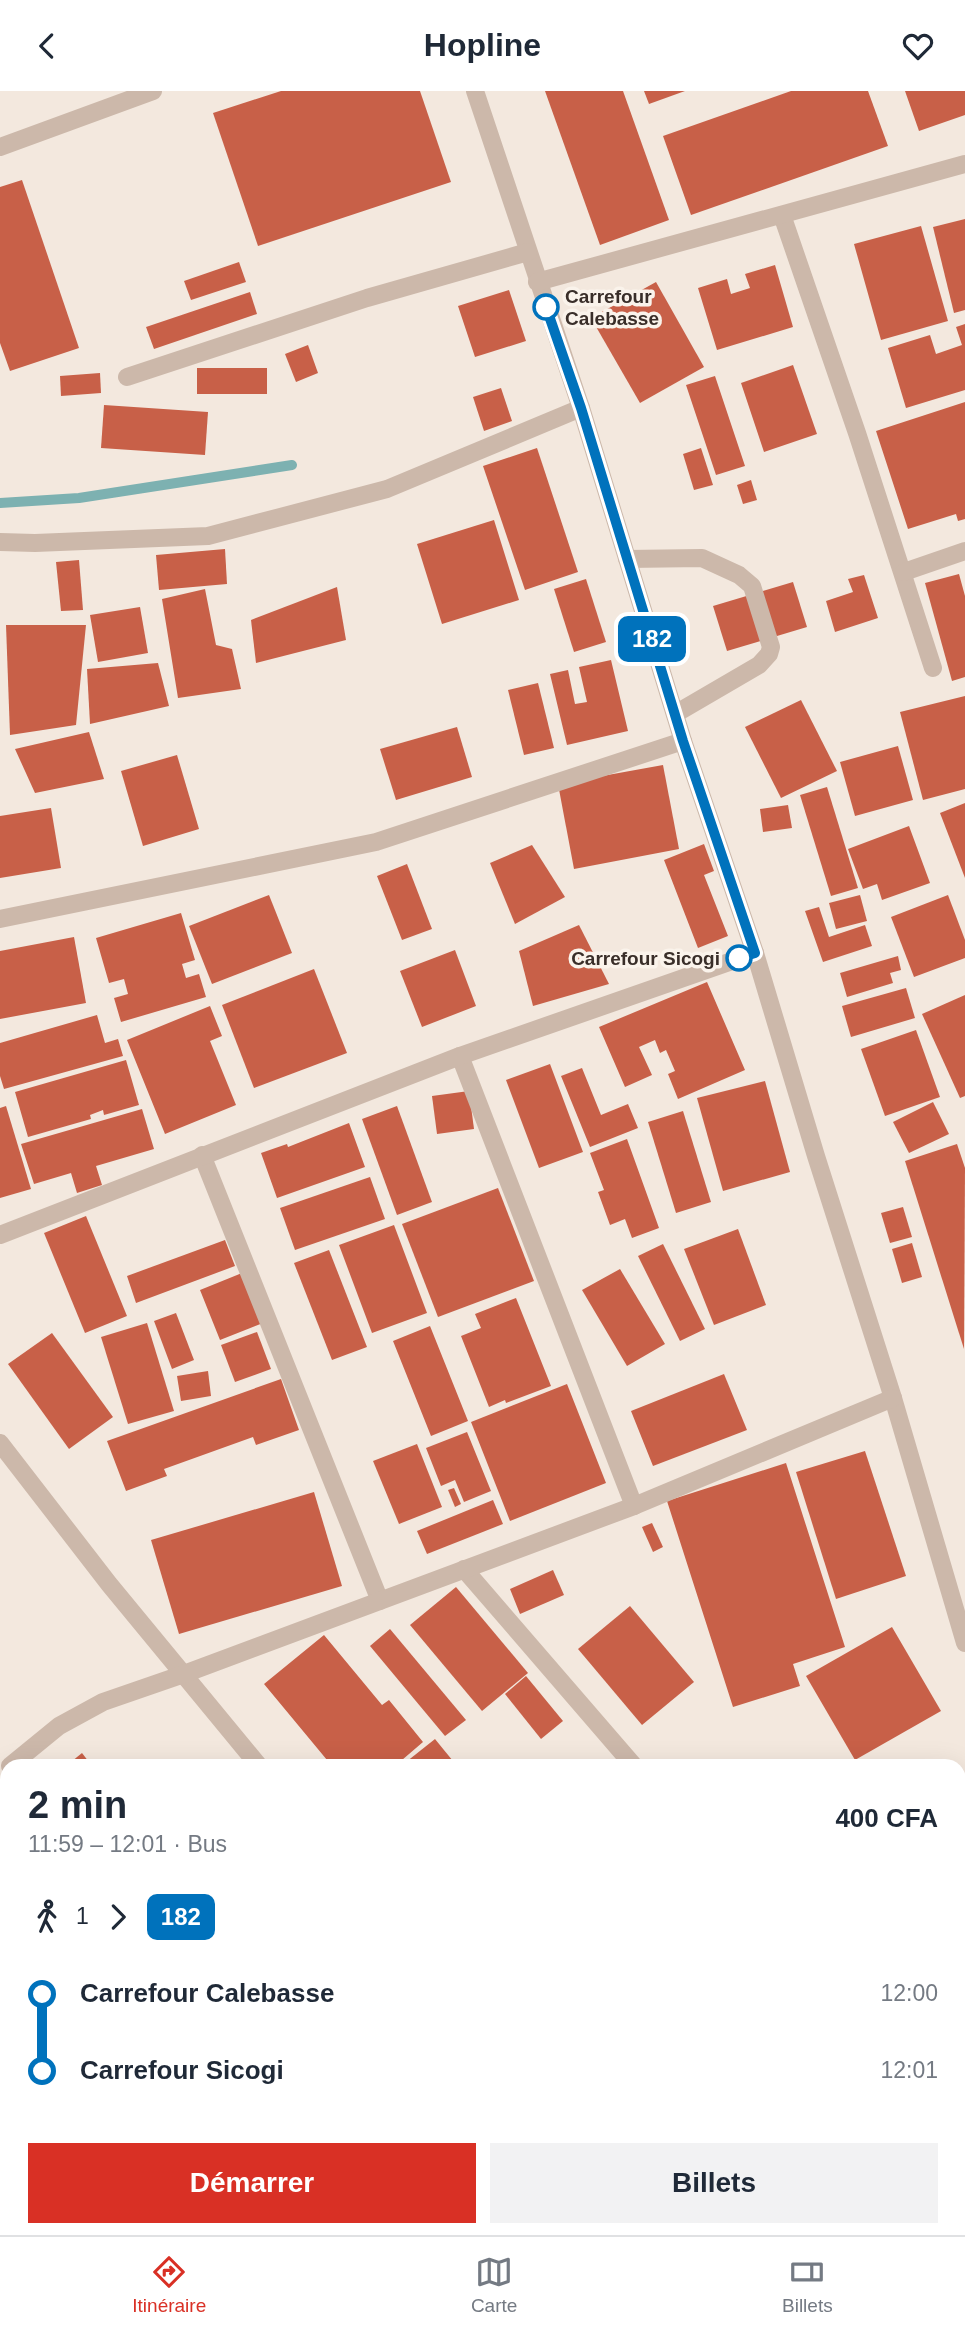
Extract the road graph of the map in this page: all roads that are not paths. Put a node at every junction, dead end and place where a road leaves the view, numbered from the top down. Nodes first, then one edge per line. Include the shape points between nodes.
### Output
1 (153, 91) edge
2 (475, 91) edge
3 (0, 147) edge
4 (965, 164) edge
5 (782, 215) junction
6 (528, 252) junction
7 (537, 282) junction
8 (127, 377) dead end
9 (581, 408) junction
10 (0, 542) edge
11 (965, 551) edge
12 (627, 559) junction
13 (904, 572) junction
14 (933, 668) dead end
15 (675, 714) junction
16 (683, 741) junction
17 (0, 919) edge
18 (755, 953) junction
19 (460, 1056) junction
20 (202, 1156) junction
21 (0, 1234) edge
22 (893, 1398) junction
23 (0, 1443) edge
24 (634, 1506) junction
25 (464, 1569) junction
26 (380, 1601) junction
27 (965, 1643) edge
28 (184, 1674) junction
29 (19, 1759) edge
30 (254, 1759) edge
31 (628, 1759) edge

1 - 3 street
2 - 6 street
4 - 5 street
5 - 7 street
5 - 13 street
6 - 7 street
6 - 8 street via 367,297
7 - 9 street
9 - 10 street via 387,489 208,536
9 - 12 street
11 - 13 street
12 - 15 street
12 - 15 street via 702,558 739,575 752,586 771,647 759,664
13 - 14 street
15 - 16 street
16 - 17 street via 376,842
16 - 18 street
18 - 19 street
18 - 22 street
19 - 20 street
19 - 24 street
20 - 21 street
20 - 26 street
22 - 24 street
22 - 27 street
23 - 28 street
24 - 25 street
25 - 26 street
25 - 31 street
26 - 28 street
28 - 29 street via 103,1702 59,1726
28 - 30 street

